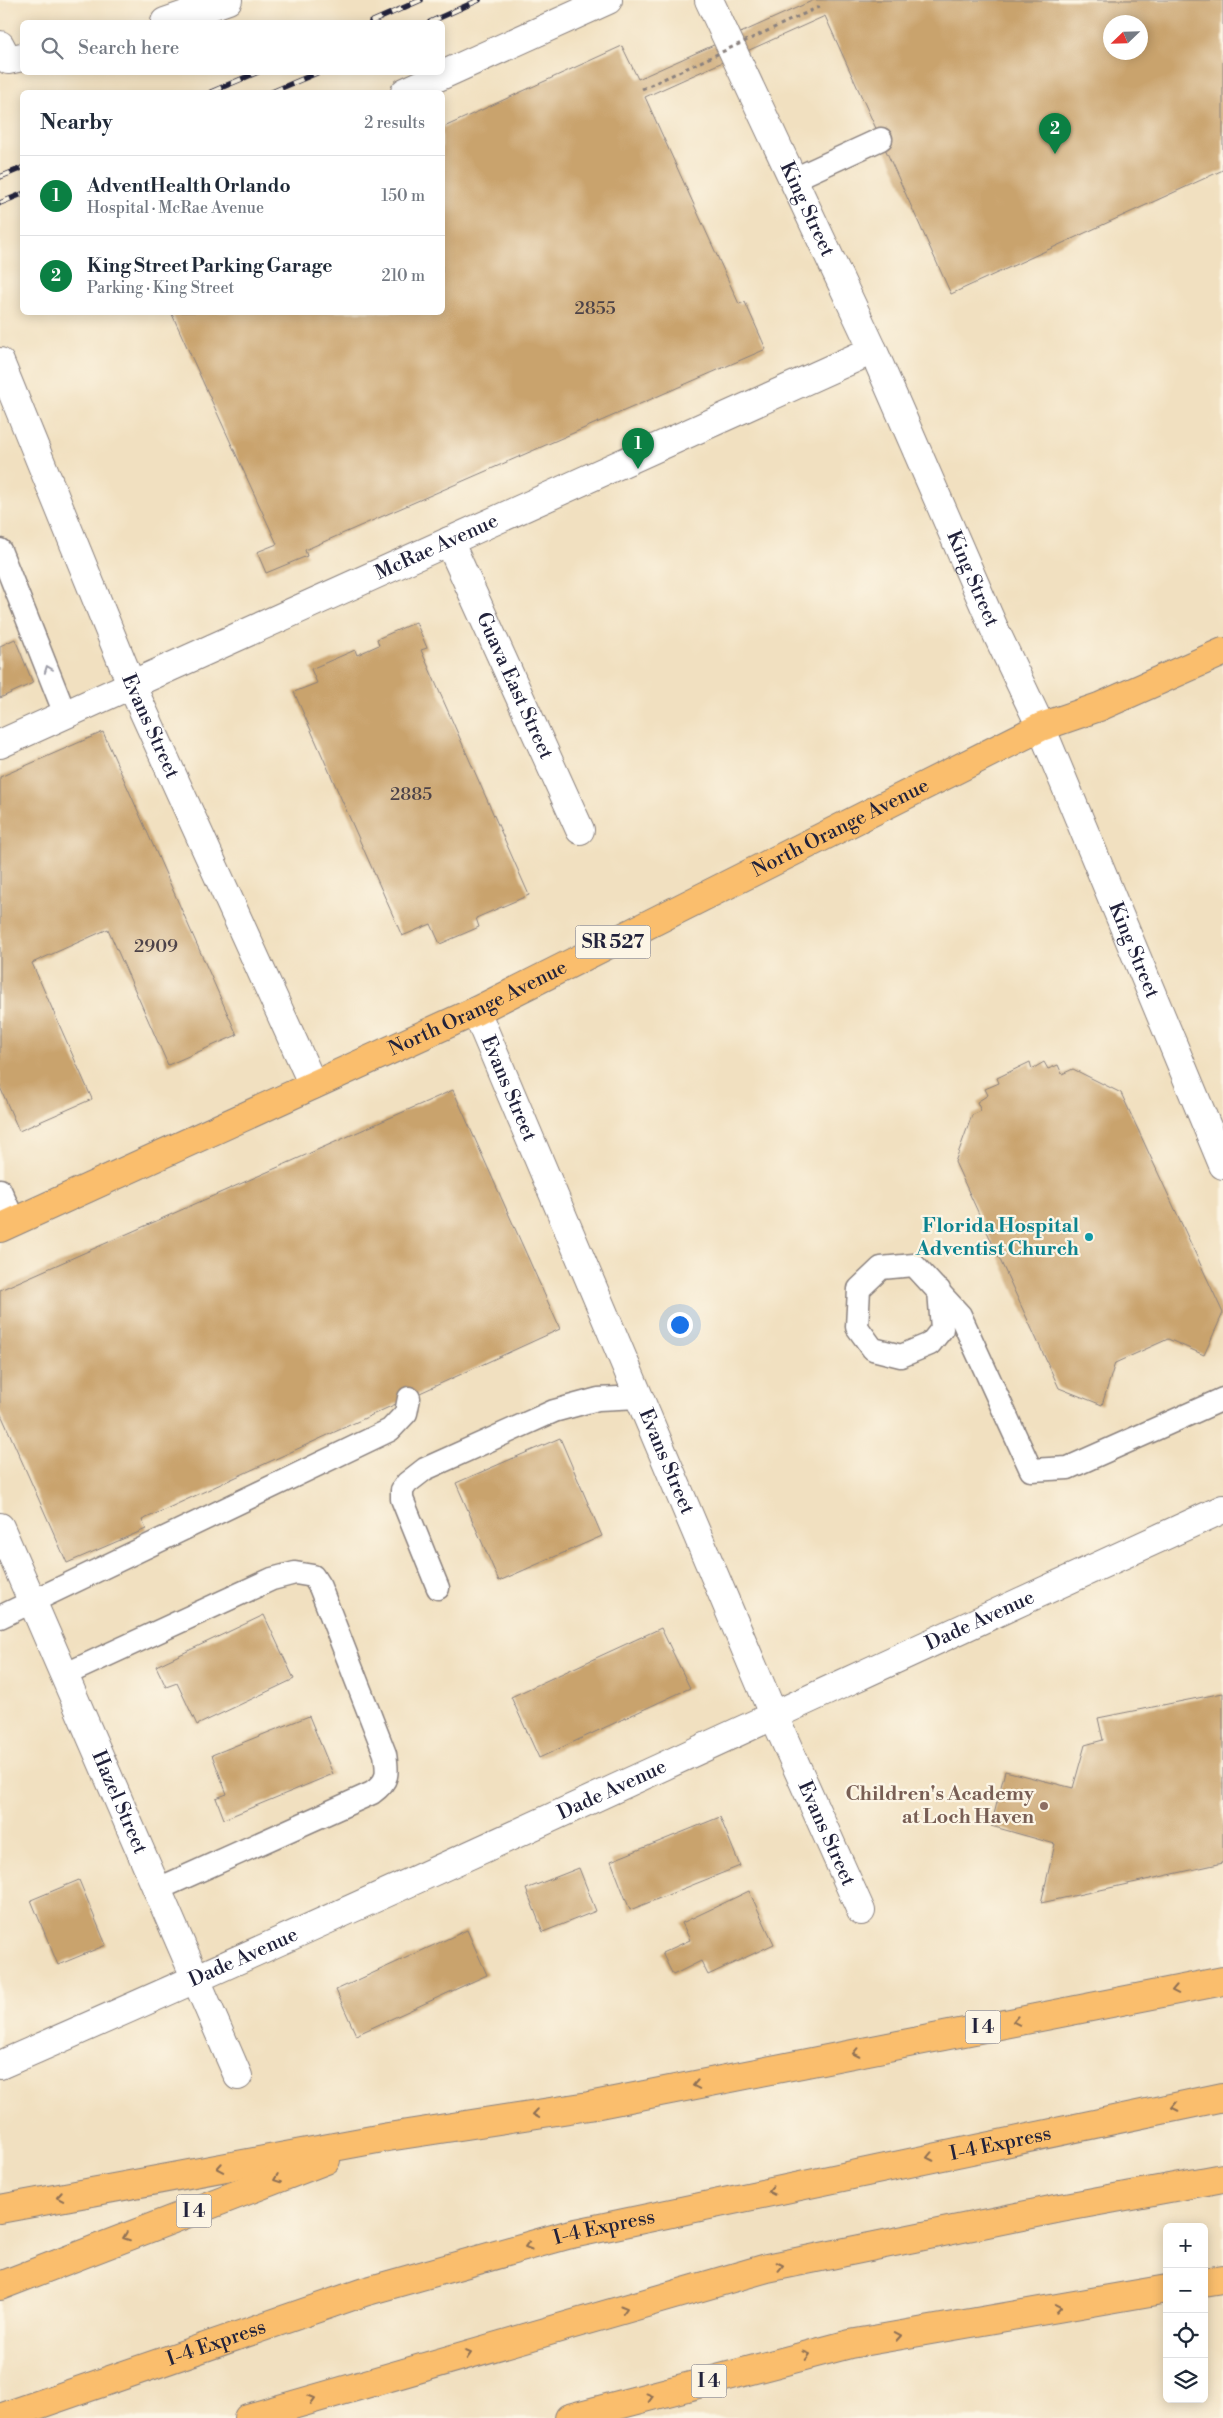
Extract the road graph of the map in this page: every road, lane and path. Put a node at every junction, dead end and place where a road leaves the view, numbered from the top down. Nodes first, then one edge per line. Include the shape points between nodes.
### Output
1 (228, 0) edge
2 (608, 0) edge
3 (709, 0) edge
4 (821, 6) dead end
5 (171, 20) edge
6 (445, 74) edge
7 (443, 75) edge
8 (642, 89) dead end
9 (409, 90) edge
10 (880, 138) dead end
11 (794, 178) junction
12 (873, 350) junction
13 (0, 362) edge
14 (449, 541) junction
15 (0, 550) edge
16 (1223, 652) edge
17 (131, 684) junction
18 (66, 714) junction
19 (1041, 727) junction
20 (0, 744) edge
21 (580, 830) dead end
22 (476, 1011) junction
23 (312, 1085) junction
24 (1221, 1153) edge
25 (0, 1190) edge
26 (7, 1225) edge
27 (939, 1290) dead end
28 (639, 1397) junction
29 (409, 1398) dead end
30 (1223, 1399) edge
31 (1223, 1510) edge
32 (0, 1527) edge
33 (438, 1588) dead end
34 (32, 1600) junction
35 (0, 1617) edge
36 (64, 1675) junction
37 (773, 1714) junction
38 (156, 1890) junction
39 (861, 1910) dead end
40 (195, 1980) junction
41 (1223, 1981) edge
42 (0, 2065) edge
43 (238, 2076) dead end
44 (1223, 2097) edge
45 (388, 2137) junction
46 (1223, 2178) edge
47 (0, 2209) edge
48 (1223, 2279) edge
49 (1208, 2281) edge
50 (0, 2286) edge
51 (1163, 2289) edge
52 (0, 2418) edge
53 (248, 2418) edge
54 (569, 2418) edge

1 - 5 street
2 - 6 street
3 - 11 street, King Street
4 - 8 path, bridge
7 - 9 street
10 - 11 lane
11 - 12 street, King Street
12 - 14 street, McRae Avenue
12 - 19 street, King Street via 990,619
13 - 17 street, Evans Street
14 - 17 street, McRae Avenue
14 - 21 street, Guava East Street
18 -> 15 lane
16 - 19 main road, North Orange Avenue / SR 527 via 1099,707
17 - 18 street, McRae Avenue
17 - 23 street, Evans Street
18 - 20 street, McRae Avenue
19 - 22 main road, North Orange Avenue / SR 527
19 - 24 street, King Street
22 - 23 main road, North Orange Avenue / SR 527
22 - 28 street, Evans Street
23 - 26 main road, North Orange Avenue / SR 527
25 - 26 lane
27 - 30 lane via 960,1316 1031,1470 1068,1468
28 - 33 lane via 598,1399 554,1411 447,1458 407,1483 402,1490 402,1499
28 - 37 street, Evans Street
29 - 34 lane via 406,1413 390,1430
31 - 37 street, Dade Avenue
32 - 34 street, Hazel Street
34 - 35 lane
34 - 36 street, Hazel Street
36 - 38 street, Hazel Street
36 - 38 lane via 272,1579 294,1573 313,1576 320,1587 385,1754 388,1770 384,1784 372,1793
37 - 39 street, Evans Street
37 - 40 street, Dade Avenue via 474,1855
38 - 40 street, Hazel Street
40 - 42 street, Dade Avenue
40 - 43 street, Hazel Street
41 -> 45 main road, I 4 via 589,2106
44 -> 52 main road, I-4 Express via 567,2235 364,2292
45 -> 47 main road
45 -> 50 main road, I 4
53 -> 46 main road via 767,2268
48 - 49 main road
54 -> 51 main road, I 4 via 850,2344

